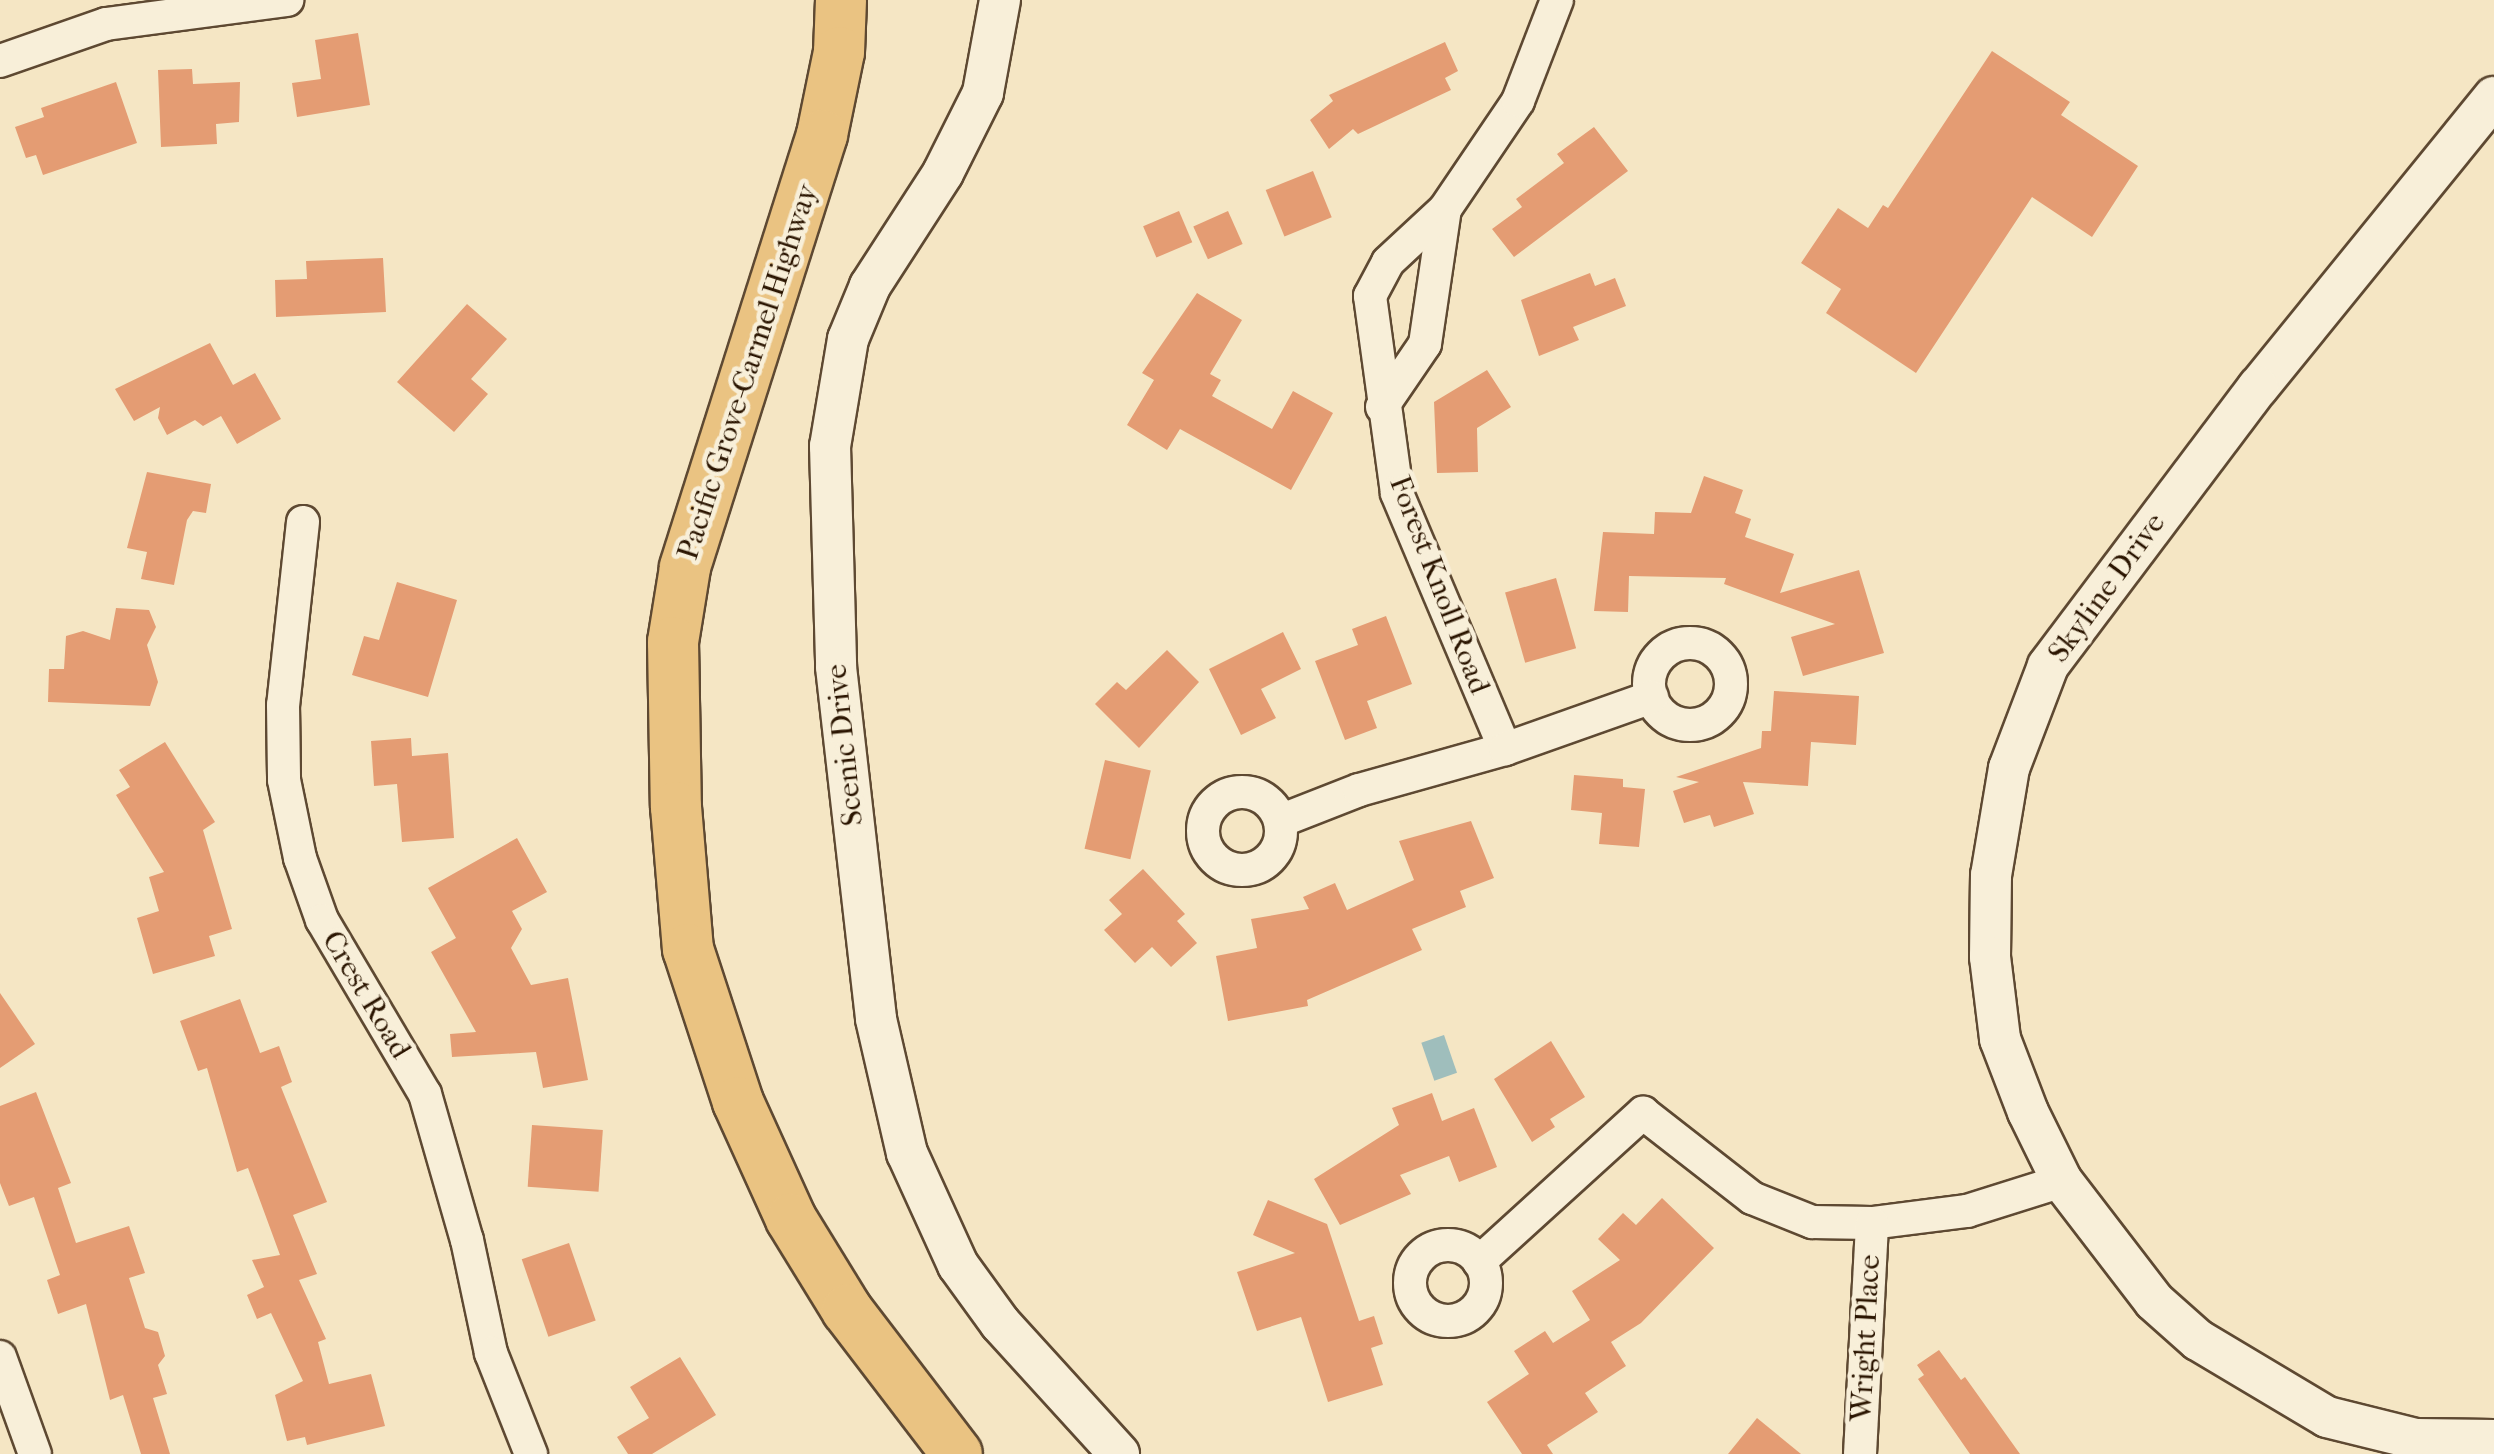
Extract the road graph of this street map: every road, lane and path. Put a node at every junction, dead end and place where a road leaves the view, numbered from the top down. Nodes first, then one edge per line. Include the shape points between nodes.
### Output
1 (287, 0) edge
2 (841, 0) edge
3 (1000, 0) edge
4 (1557, 0) edge
5 (104, 12) edge
6 (0, 61) edge
7 (2494, 98) edge
8 (1445, 208) junction
9 (1382, 407) junction
10 (303, 522) dead end
11 (1652, 698) dead end
12 (1504, 749) junction
13 (1280, 822) dead end
14 (2062, 1180) junction
15 (1872, 1223) junction
16 (1479, 1262) dead end
17 (0, 1357) edge
18 (2494, 1440) edge
19 (35, 1454) edge
20 (531, 1454) edge
21 (957, 1454) edge
22 (1119, 1454) edge
23 (1860, 1454) edge

1 - 5 street
2 - 21 main road, Pacific Grove-Carmel Highway via 839,52 822,135 685,568 671,714 679,843 688,949 738,1102 768,1169 848,1310
3 - 22 street, Scenic Drive via 983,94 943,173 870,286 848,339 830,466 836,667 876,1018 907,1153 958,1265 1000,1323
4 - 8 street, Forest Knoll Road via 1518,101
5 - 6 street
7 - 14 street, Skyline Drive via 2258,387 2048,666 2008,768 1991,875 1990,957 2000,1039
8 - 9 street via 1433,319 1425,344
8 - 9 street, Forest Knoll Road via 1375,279 1369,328
9 - 12 street, Forest Knoll Road via 1397,492
10 - 20 street, Crest Road via 284,705 284,780 300,858 322,920 425,1094 491,1353
11 - 12 street
12 - 13 street via 1359,790
14 - 15 street via 1967,1211
14 - 18 street, Skyline Drive via 2154,1300 2198,1340 2274,1389 2364,1430
15 - 16 street via 1784,1215 1643,1113
15 - 23 street, Wright Place
17 - 19 street

